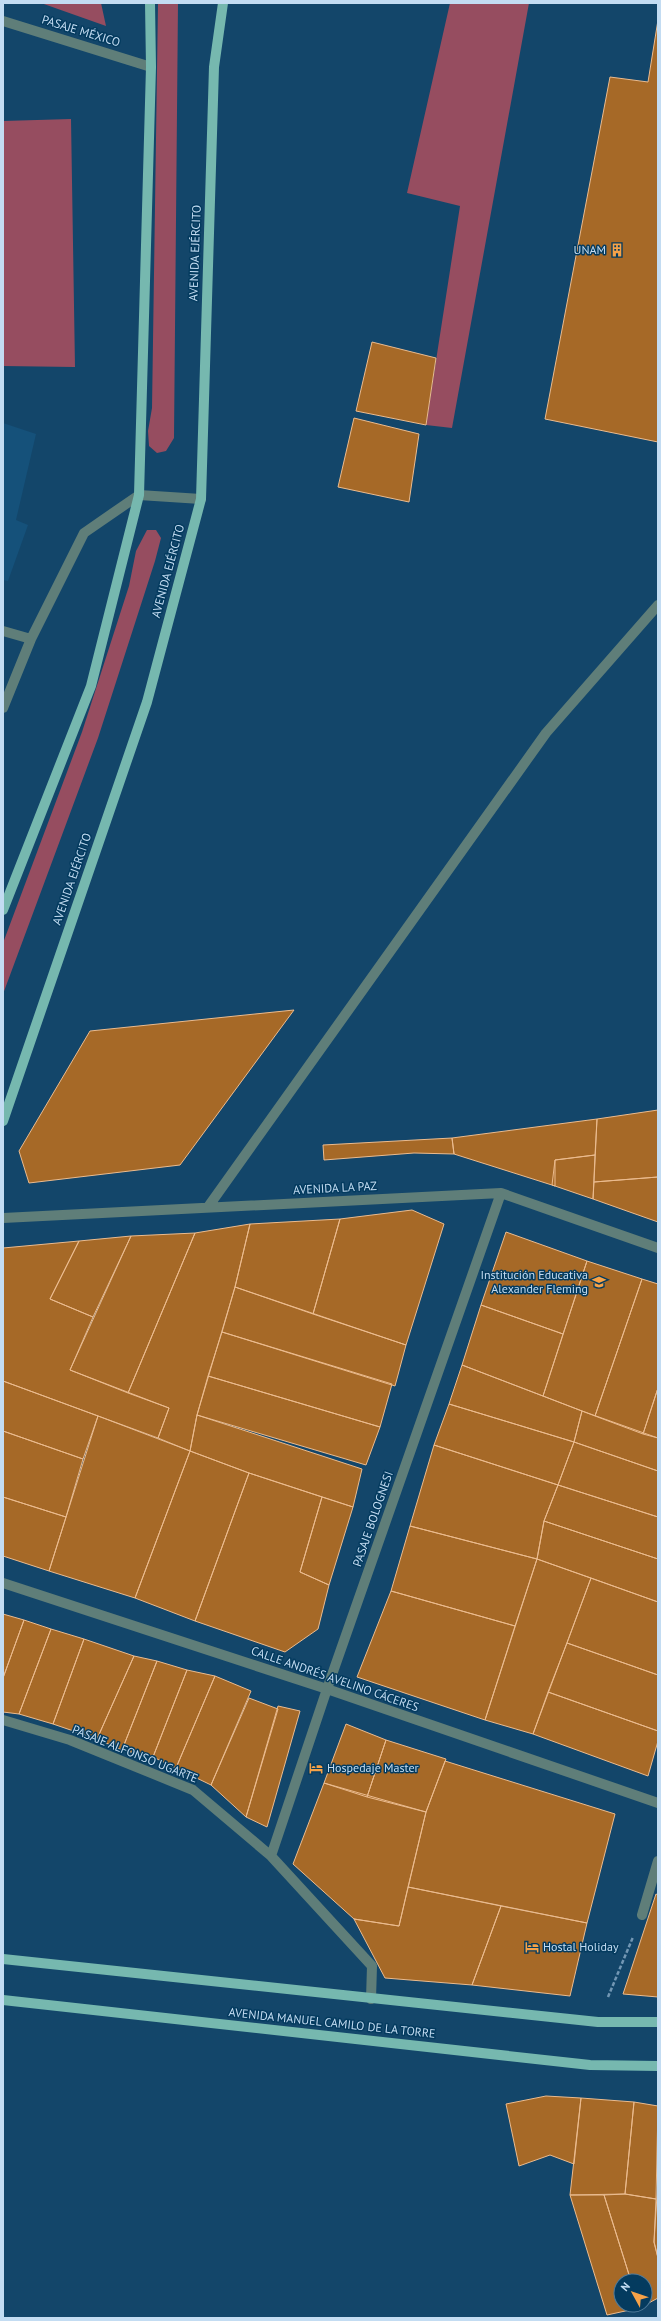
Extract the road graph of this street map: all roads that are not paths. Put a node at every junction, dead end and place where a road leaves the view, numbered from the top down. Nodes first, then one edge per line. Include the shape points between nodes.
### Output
1 (150, 3) edge
2 (223, 3) edge
3 (3, 21) edge
4 (151, 67) junction
5 (139, 496) junction
6 (200, 499) junction
7 (658, 605) edge
8 (3, 631) edge
9 (31, 639) junction
10 (3, 708) edge
11 (3, 910) edge
12 (3, 1121) edge
13 (501, 1192) junction
14 (208, 1207) junction
15 (3, 1218) edge
16 (658, 1248) edge
17 (3, 1583) edge
18 (327, 1689) junction
19 (3, 1720) edge
20 (658, 1803) edge
21 (271, 1856) junction
22 (658, 1861) edge
23 (642, 1915) road end
24 (3, 1959) edge
25 (371, 1999) junction
26 (3, 2000) edge
27 (658, 2022) edge
28 (658, 2066) edge

1 - 4 main road
2 - 6 main road, AVENIDA EJÉRCITO via 214,67
3 - 4 street, PASAJE MÉXICO
4 - 5 main road
5 - 6 street
5 - 9 street via 84,533
5 - 11 main road via 91,686
6 - 12 main road, AVENIDA EJÉRCITO via 147,702
7 - 14 street via 546,733
8 - 9 street
9 - 10 street
13 - 14 street, AVENIDA LA PAZ
13 - 16 street, AVENIDA LA PAZ
13 - 18 street, PASAJE BOLOGNESI
14 - 15 street, AVENIDA LA PAZ
17 - 18 street, CALLE ANDRÉS AVELINO CÁCERES
18 - 20 street, CALLE ANDRÉS AVELINO CÁCERES
18 - 21 street, PASAJE BOLOGNESI
19 - 21 street, PASAJE ALFONSO UGARTE via 70,1740 194,1790
21 - 25 street, PASAJE ALFONSO UGARTE via 372,1966
22 - 23 street
24 - 25 main road
25 - 27 main road via 598,2022
26 - 28 main road, AVENIDA MANUEL CAMILO DE LA TORRE via 590,2065

